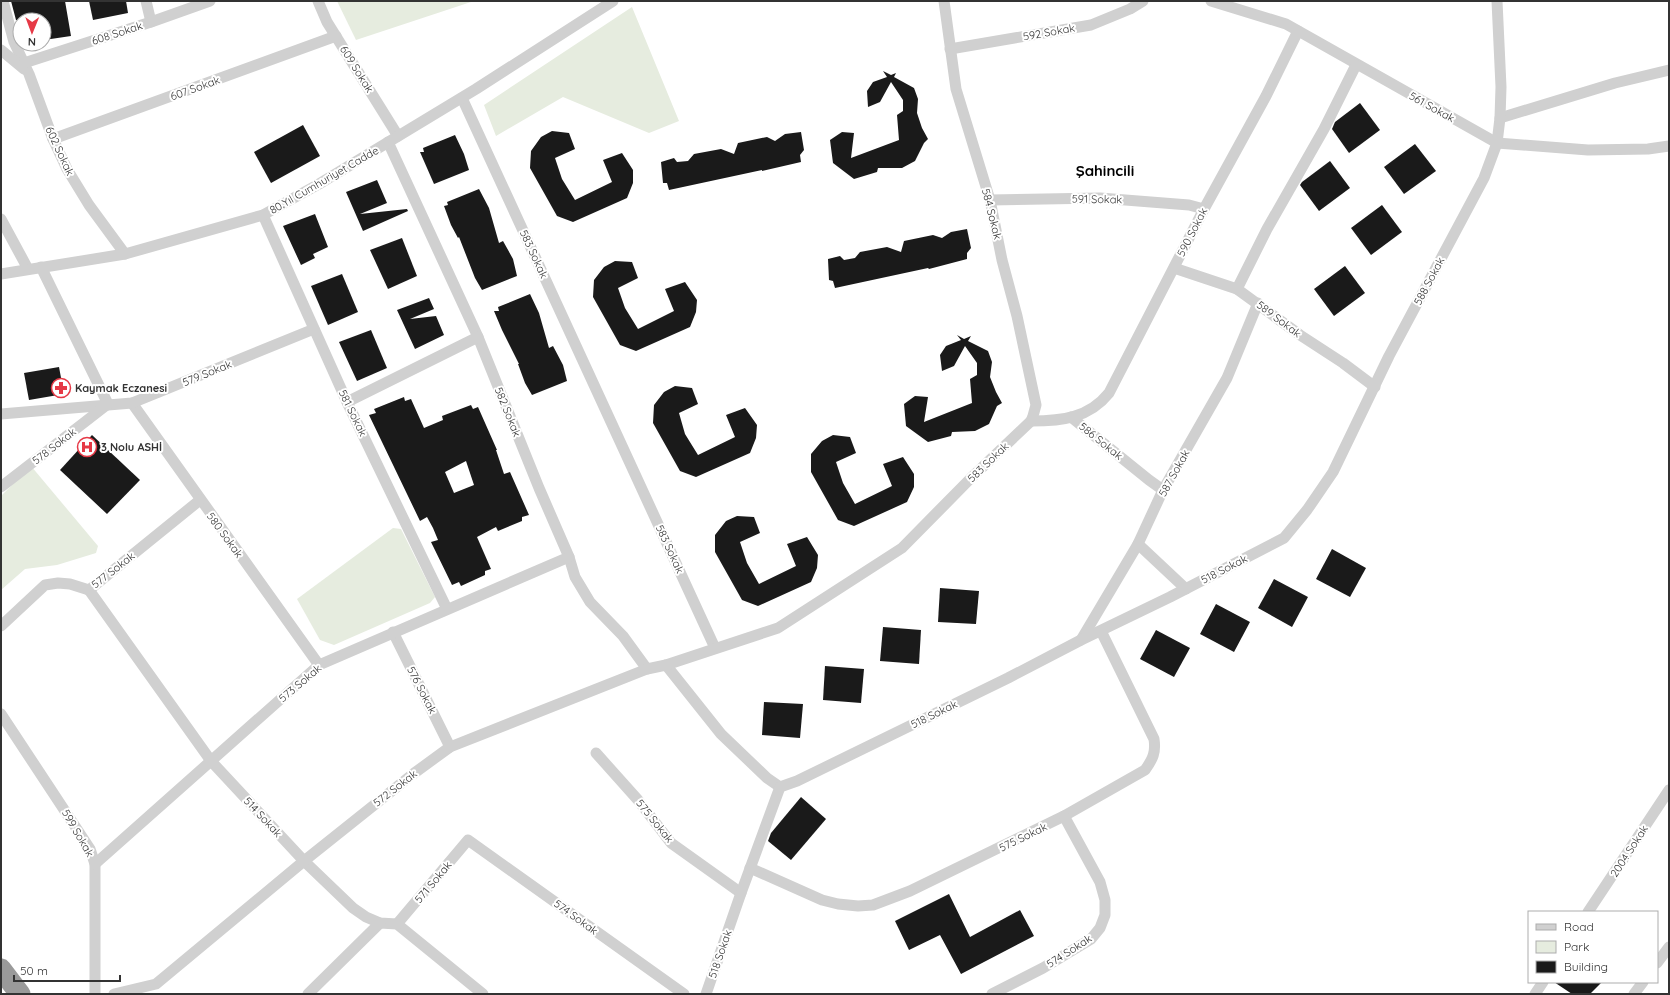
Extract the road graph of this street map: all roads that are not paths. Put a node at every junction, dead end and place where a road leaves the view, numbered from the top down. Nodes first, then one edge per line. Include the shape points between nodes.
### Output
1 (3, 1) edge
2 (146, 1) edge
3 (210, 1) edge
4 (318, 1) edge
5 (613, 1) edge
6 (944, 1) edge
7 (1143, 1) edge
8 (1211, 1) edge
9 (1497, 1) edge
10 (151, 22) junction
11 (1298, 32) junction
12 (336, 36) junction
13 (950, 49) junction
14 (1, 50) edge
15 (24, 63) junction
16 (1356, 65) junction
17 (1669, 70) edge
18 (29, 74) junction
19 (462, 98) junction
20 (1500, 118) junction
21 (398, 136) junction
22 (53, 139) junction
23 (388, 142) junction
24 (1497, 143) junction
25 (1669, 146) edge
26 (990, 200) junction
27 (1204, 209) junction
28 (263, 215) junction
29 (1, 219) edge
30 (125, 254) junction
31 (41, 267) junction
32 (1174, 268) junction
33 (28, 269) junction
34 (1, 274) edge
35 (1237, 289) junction
36 (1258, 303) junction
37 (314, 329) junction
38 (478, 338) junction
39 (1375, 387) junction
40 (347, 402) junction
41 (132, 403) junction
42 (108, 404) junction
43 (1, 414) edge
44 (1071, 417) junction
45 (1028, 423) junction
46 (1, 487) edge
47 (1163, 490) junction
48 (200, 500) junction
49 (1284, 538) joint
50 (1138, 544) junction
51 (569, 557) junction
52 (1186, 589) junction
53 (88, 590) junction
54 (447, 609) junction
55 (1, 626) edge
56 (1101, 631) junction
57 (393, 632) junction
58 (1081, 640) junction
59 (715, 648) junction
60 (319, 665) junction
61 (666, 665) junction
62 (647, 668) junction
63 (1, 714) edge
64 (450, 747) junction
65 (596, 753) dead end
66 (211, 760) junction
67 (780, 787) junction
68 (1669, 790) edge
69 (1064, 816) junction
70 (468, 840) joint
71 (304, 861) junction
72 (95, 864) junction
73 (750, 868) junction
74 (741, 892) junction
75 (1589, 911) edge
76 (380, 923) junction
77 (397, 924) junction
78 (1669, 947) edge
79 (1658, 962) edge
80 (1, 969) edge
81 (1542, 983) edge
82 (1642, 983) edge
83 (20, 994) edge
84 (95, 994) edge
85 (114, 994) edge
86 (308, 994) edge
87 (483, 994) edge
88 (684, 994) edge
89 (706, 994) edge
90 (992, 994) edge
91 (1535, 994) edge
92 (1634, 994) edge

1 - 15 street via 14,42
2 - 10 street
3 - 10 street, 608 Sokak
4 - 12 street, 609 Sokak
5 - 19 street, 80.Yıl Cumhuriyet Cadde
6 - 13 street, 584 Sokak
7 - 13 street, 592 Sokak via 1091,25
8 - 11 street, 561 Sokak via 1286,24
9 - 20 street, 588 Sokak
10 - 15 street, 608 Sokak
11 - 16 street, 561 Sokak
11 - 27 street, 590 Sokak
12 - 21 street, 609 Sokak
12 - 22 street, 607 Sokak
13 - 26 street, 584 Sokak via 956,89
14 - 18 street, 602 Sokak
15 - 18 street
16 - 24 street, 561 Sokak
16 - 35 street
17 - 20 street via 1615,83
18 - 22 street, 602 Sokak
19 - 21 street, 80.Yıl Cumhuriyet Cadde
19 - 59 street, 583 Sokak
20 - 24 street, 588 Sokak
21 - 23 street, 80.Yıl Cumhuriyet Cadde
22 - 30 street, 602 Sokak via 67,169 89,205
23 - 28 street, 80.Yıl Cumhuriyet Cadde
23 - 38 street, 582 Sokak
24 - 25 street, 561 Sokak via 1588,150
24 - 39 street, 588 Sokak via 1484,178
26 - 27 street, 591 Sokak via 1100,198 1190,205
26 - 45 street, 584 Sokak via 1036,405
27 - 32 street, 590 Sokak
28 - 30 street, 80.Yıl Cumhuriyet Cadde
28 - 37 street, 581 Sokak
29 - 33 street
30 - 31 street, 80.Yıl Cumhuriyet Cadde
31 - 33 street, 80.Yıl Cumhuriyet Cadde
31 - 42 street
32 - 35 street, 589 Sokak
32 - 44 street, 590 Sokak via 1110,393 1090,411
33 - 34 street, 80.Yıl Cumhuriyet Cadde
35 - 36 street, 589 Sokak
36 - 39 street, 589 Sokak
36 - 47 street, 587 Sokak via 1227,378
37 - 40 street, 581 Sokak
37 - 41 street, 579 Sokak
38 - 40 street
38 - 51 street, 582 Sokak
39 - 49 street, 588 Sokak via 1333,472
40 - 54 street, 581 Sokak
41 - 42 street, 579 Sokak
41 - 48 street, 580 Sokak
42 - 43 street, 579 Sokak
42 - 46 street, 578 Sokak
44 - 45 street, 586 Sokak
44 - 47 street, 586 Sokak
45 - 59 street, 583 Sokak via 902,548 778,628
47 - 50 street, 587 Sokak
48 - 53 street, 577 Sokak
48 - 60 street, 580 Sokak
49 - 52 street, 518 Sokak
50 - 52 street
50 - 58 street, 587 Sokak
51 - 54 street, 573 Sokak
51 - 62 street, 582 Sokak via 575,577 590,602 623,636
52 - 56 street, 518 Sokak
53 - 55 street, 577 Sokak via 70,584 45,585
53 - 66 street, 514 Sokak
54 - 57 street, 573 Sokak
56 - 58 street, 518 Sokak
56 - 69 street, 575 Sokak via 1154,738 1156,750 1153,760 1145,770
57 - 60 street, 573 Sokak
57 - 64 street, 576 Sokak
58 - 67 street, 518 Sokak via 804,778
59 - 61 street, 572 Sokak
60 - 66 street, 573 Sokak
61 - 62 street, 572 Sokak
61 - 67 street via 721,734
62 - 64 street, 572 Sokak
63 - 72 street, 599 Sokak via 82,836 93,854
64 - 71 street, 572 Sokak via 412,774
65 - 74 street, 575 Sokak via 638,800 671,843
66 - 71 street, 514 Sokak
66 - 72 street, 573 Sokak
67 - 73 street, 518 Sokak
68 - 75 street, 2004 Sokak
69 - 73 street, 575 Sokak via 910,892 873,905 858,906 822,900
69 - 90 street, 574 Sokak via 1100,882 1105,900 1105,915 1100,928 1091,939 1043,968
70 - 77 street, 571 Sokak
70 - 88 street, 574 Sokak
71 - 76 street, 514 Sokak via 353,908
71 - 85 street, 572 Sokak via 156,984
72 - 84 street, 599 Sokak
73 - 74 street, 518 Sokak
74 - 89 street, 518 Sokak
76 - 77 street, 514 Sokak
76 - 86 street
77 - 87 street
78 - 79 street
80 - 83 highway
81 - 91 street
82 - 92 street

